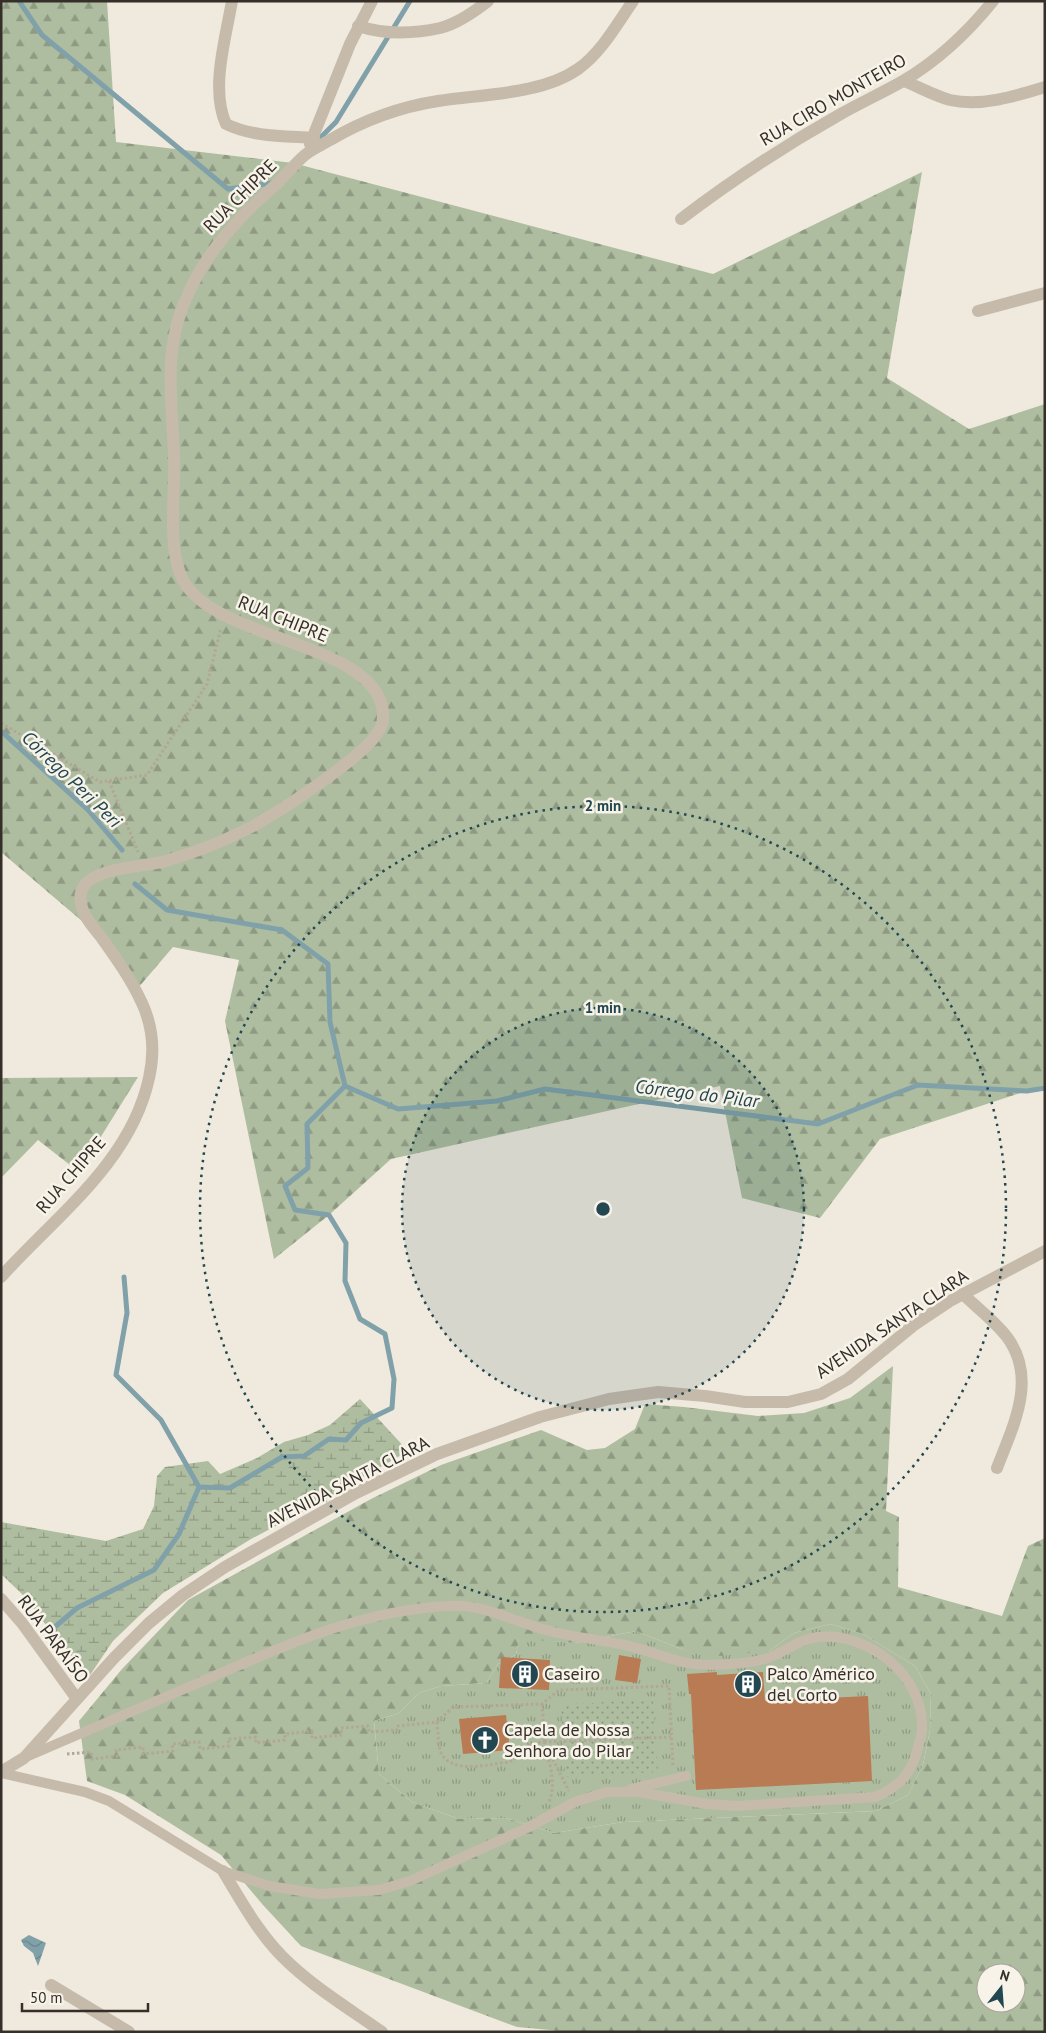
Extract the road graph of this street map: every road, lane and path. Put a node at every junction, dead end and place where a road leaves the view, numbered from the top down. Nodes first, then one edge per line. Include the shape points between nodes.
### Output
1 (232, 1) edge
2 (372, 1) edge
3 (488, 1) edge
4 (633, 1) edge
5 (993, 1) edge
6 (358, 26) junction
7 (904, 80) junction
8 (1045, 86) edge
9 (314, 138) junction
10 (304, 155) junction
11 (681, 219) dead end
12 (1045, 293) edge
13 (978, 311) dead end
14 (224, 615) junction
15 (1, 723) edge
16 (109, 781) junction
17 (143, 865) junction
18 (1045, 1251) edge
19 (1, 1277) edge
20 (963, 1294) junction
21 (997, 1468) dead end
22 (1, 1599) edge
23 (76, 1700) junction
24 (542, 1704) junction
25 (437, 1722) junction
26 (671, 1737) junction
27 (544, 1742) junction
28 (66, 1754) dead end
29 (24, 1758) junction
30 (1, 1773) edge
31 (686, 1776) dead end
32 (673, 1779) junction
33 (620, 1791) junction
34 (575, 1802) junction
35 (541, 1820) junction
36 (223, 1871) junction
37 (51, 1985) dead end
38 (129, 2032) edge
39 (382, 2032) edge

1 - 9 street via 219,93 221,114 226,124 269,135
2 - 6 street
3 - 6 street via 440,28 385,33
4 - 10 street, RUA CHIPRE via 580,68 560,78 532,88 430,102 381,114
5 - 7 street, RUA CIRO MONTEIRO via 966,32
6 - 9 street
7 - 8 street via 950,100 971,102 997,100
7 - 11 street, RUA CIRO MONTEIRO via 770,156
9 - 10 street
10 - 14 street, RUA CHIPRE via 214,246 185,298 174,333 169,385 175,461 173,526 176,557 181,577 192,594
12 - 13 street
14 - 16 path via 207,684 147,775
14 - 17 street, RUA CHIPRE via 315,650 364,678 381,698 383,721 377,736 354,756 247,830 165,861
15 - 16 path via 100,782
16 - 17 path
17 - 19 street, RUA CHIPRE via 90,879 80,900 86,919 121,966 142,1002 151,1028 153,1053 149,1081 126,1136 86,1190
18 - 20 street, AVENIDA SANTA CLARA
20 - 21 street via 1007,1337 1019,1358 1023,1382 1020,1407
20 - 23 street, AVENIDA SANTA CLARA via 914,1325 848,1378 820,1394 788,1402 745,1402 658,1392 632,1395 540,1417 437,1454 356,1493 225,1567 183,1595 144,1628
22 - 23 street, RUA PARAÍSO via 22,1623
23 - 29 street, AVENIDA SANTA CLARA
24 - 25 path via 453,1707
24 - 26 path via 559,1690 669,1686
24 - 27 path
25 - 27 path via 441,1752 451,1764 460,1766 509,1762 530,1744
25 - 28 path via 369,1732 368,1726 341,1728 342,1735 312,1738 312,1731 285,1734 285,1740 256,1743 256,1737 228,1739 229,1746 200,1748 199,1742 172,1744 173,1751 144,1754 143,1747 116,1750 117,1756 92,1759 91,1752
26 - 27 path
26 - 32 path
27 - 34 path
27 - 35 path via 552,1770 553,1790
29 - 30 street, AVENIDA SANTA CLARA
29 - 33 lane via 333,1627 410,1609 451,1605 482,1608 559,1634 620,1644 699,1665 754,1662 808,1639 852,1640 891,1662 904,1675 918,1700 923,1725 914,1762 898,1785 875,1797 736,1806
30 - 36 lane via 85,1792 109,1801
31 - 32 lane
32 - 33 lane
33 - 34 lane
34 - 35 lane
35 - 36 lane via 410,1881 379,1890 320,1894 268,1886
36 - 39 street via 245,1907 288,1963
37 - 38 street

